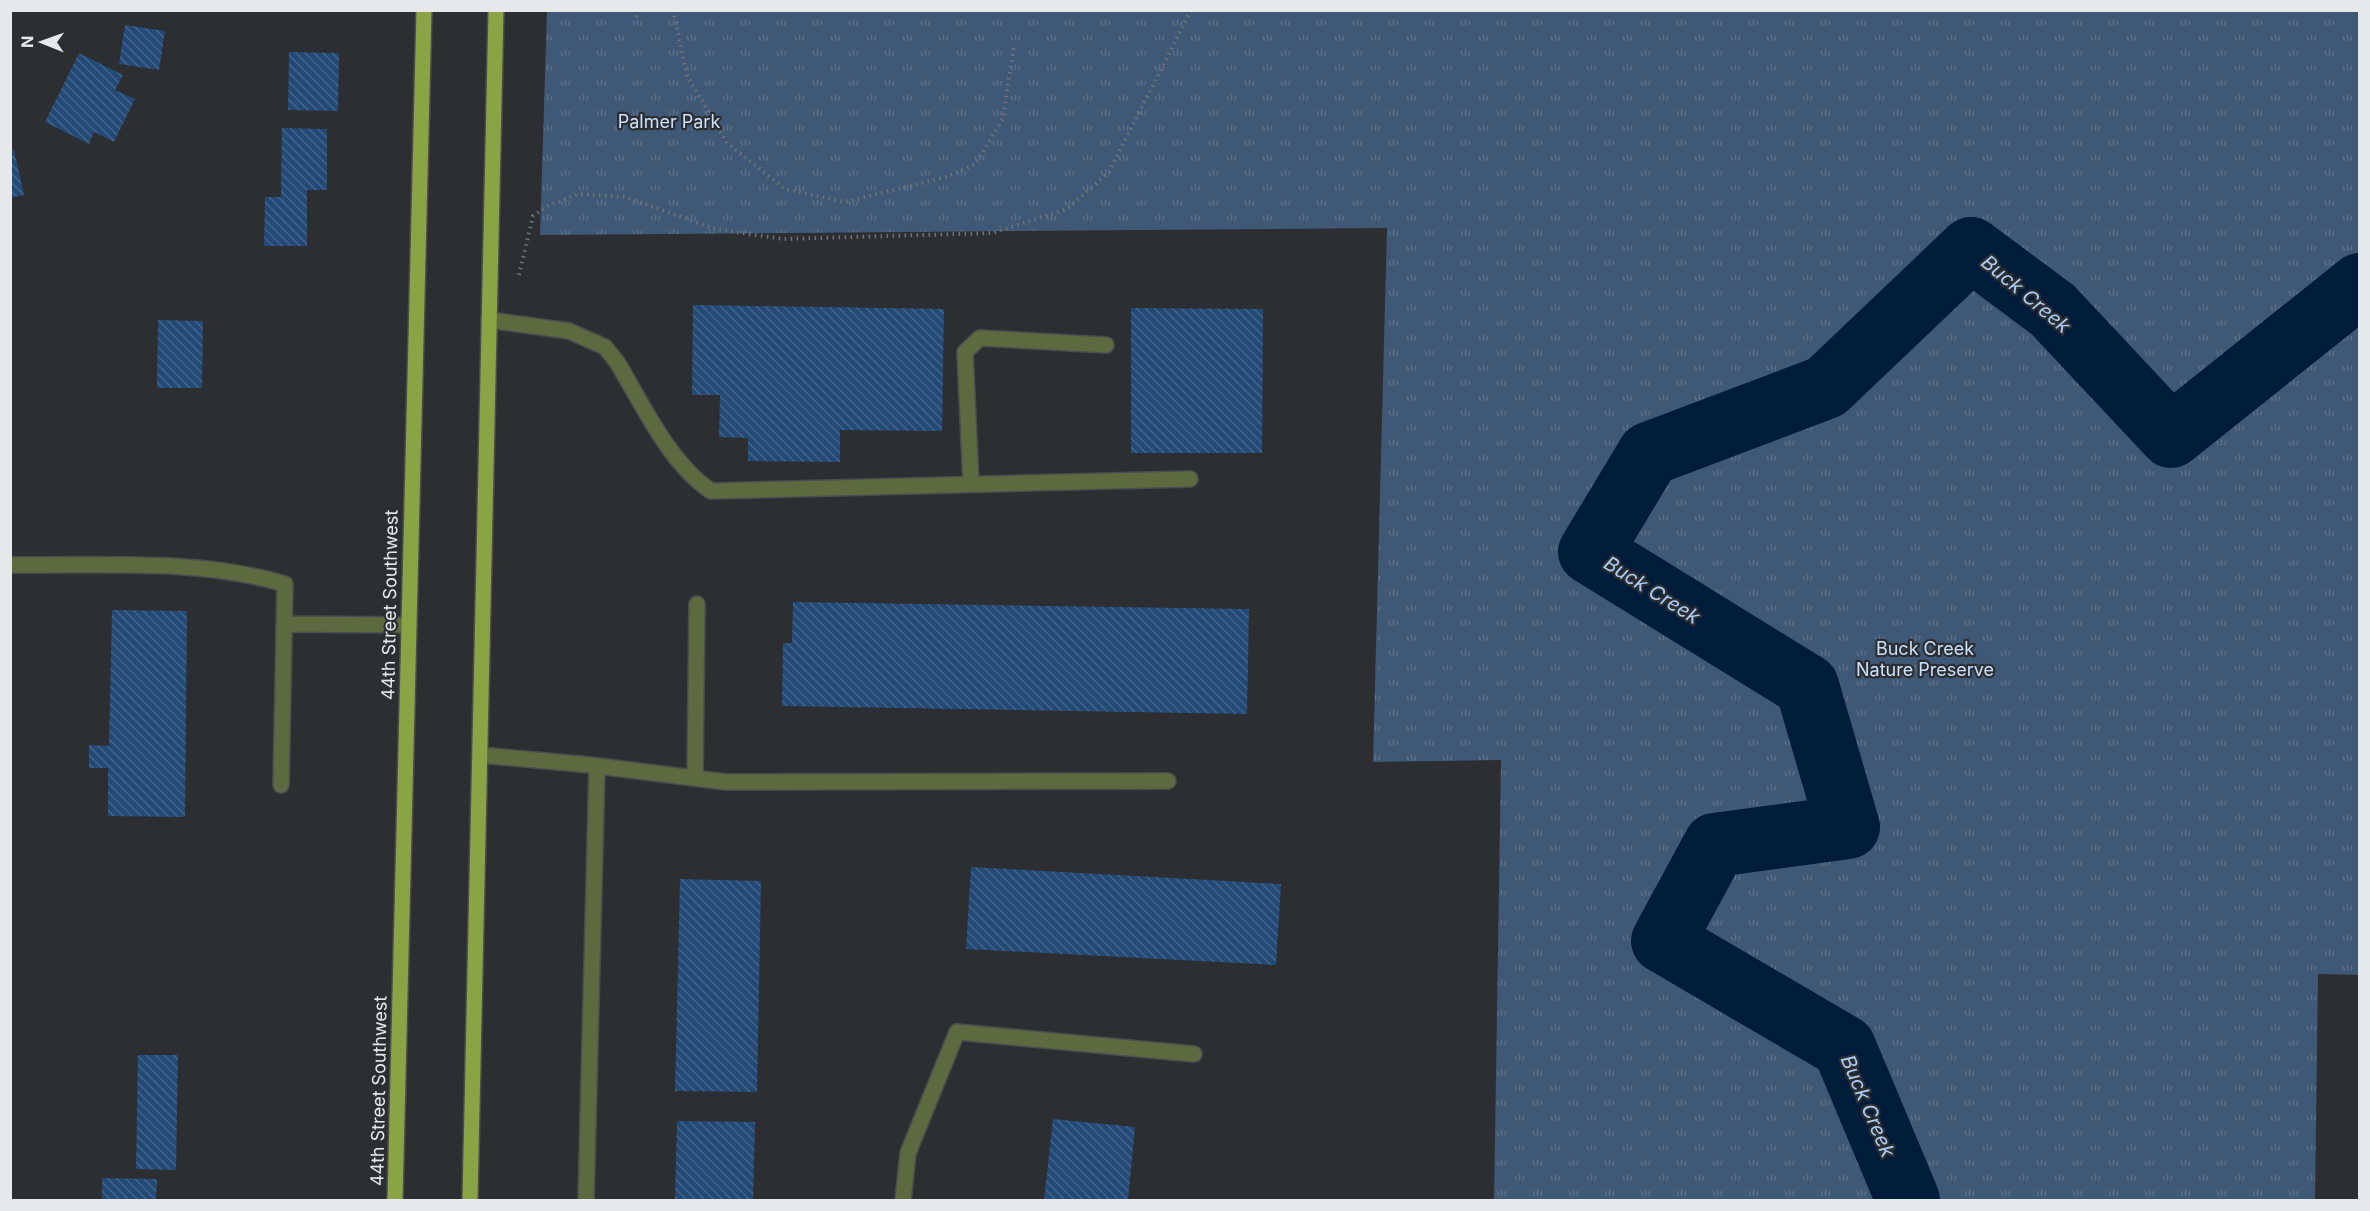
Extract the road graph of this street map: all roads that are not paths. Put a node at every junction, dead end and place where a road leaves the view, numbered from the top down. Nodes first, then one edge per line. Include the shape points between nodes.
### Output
1 (424, 10) edge
2 (496, 10) edge
3 (489, 320) junction
4 (1106, 345) dead end
5 (1190, 479) dead end
6 (971, 484) junction
7 (10, 565) edge
8 (697, 604) dead end
9 (285, 624) junction
10 (409, 625) junction
11 (480, 755) junction
12 (597, 766) junction
13 (695, 778) junction
14 (1168, 781) dead end
15 (281, 785) dead end
16 (1194, 1054) dead end
17 (395, 1200) edge
18 (470, 1200) edge
19 (586, 1200) edge
20 (903, 1200) edge

1 - 10 main road, 44th Street Southwest
2 - 3 main road
3 - 6 lane via 569,331 605,347 680,464 711,491
3 - 11 main road
4 - 6 lane via 980,338 965,352
5 - 6 lane
7 - 9 lane via 173,566 257,576 285,584
8 - 13 lane
9 - 10 lane
9 - 15 lane
10 - 17 main road, 44th Street Southwest
11 - 12 lane
11 - 18 main road
12 - 13 lane
12 - 19 lane
13 - 14 lane via 726,782
16 - 20 lane via 957,1032 908,1153

